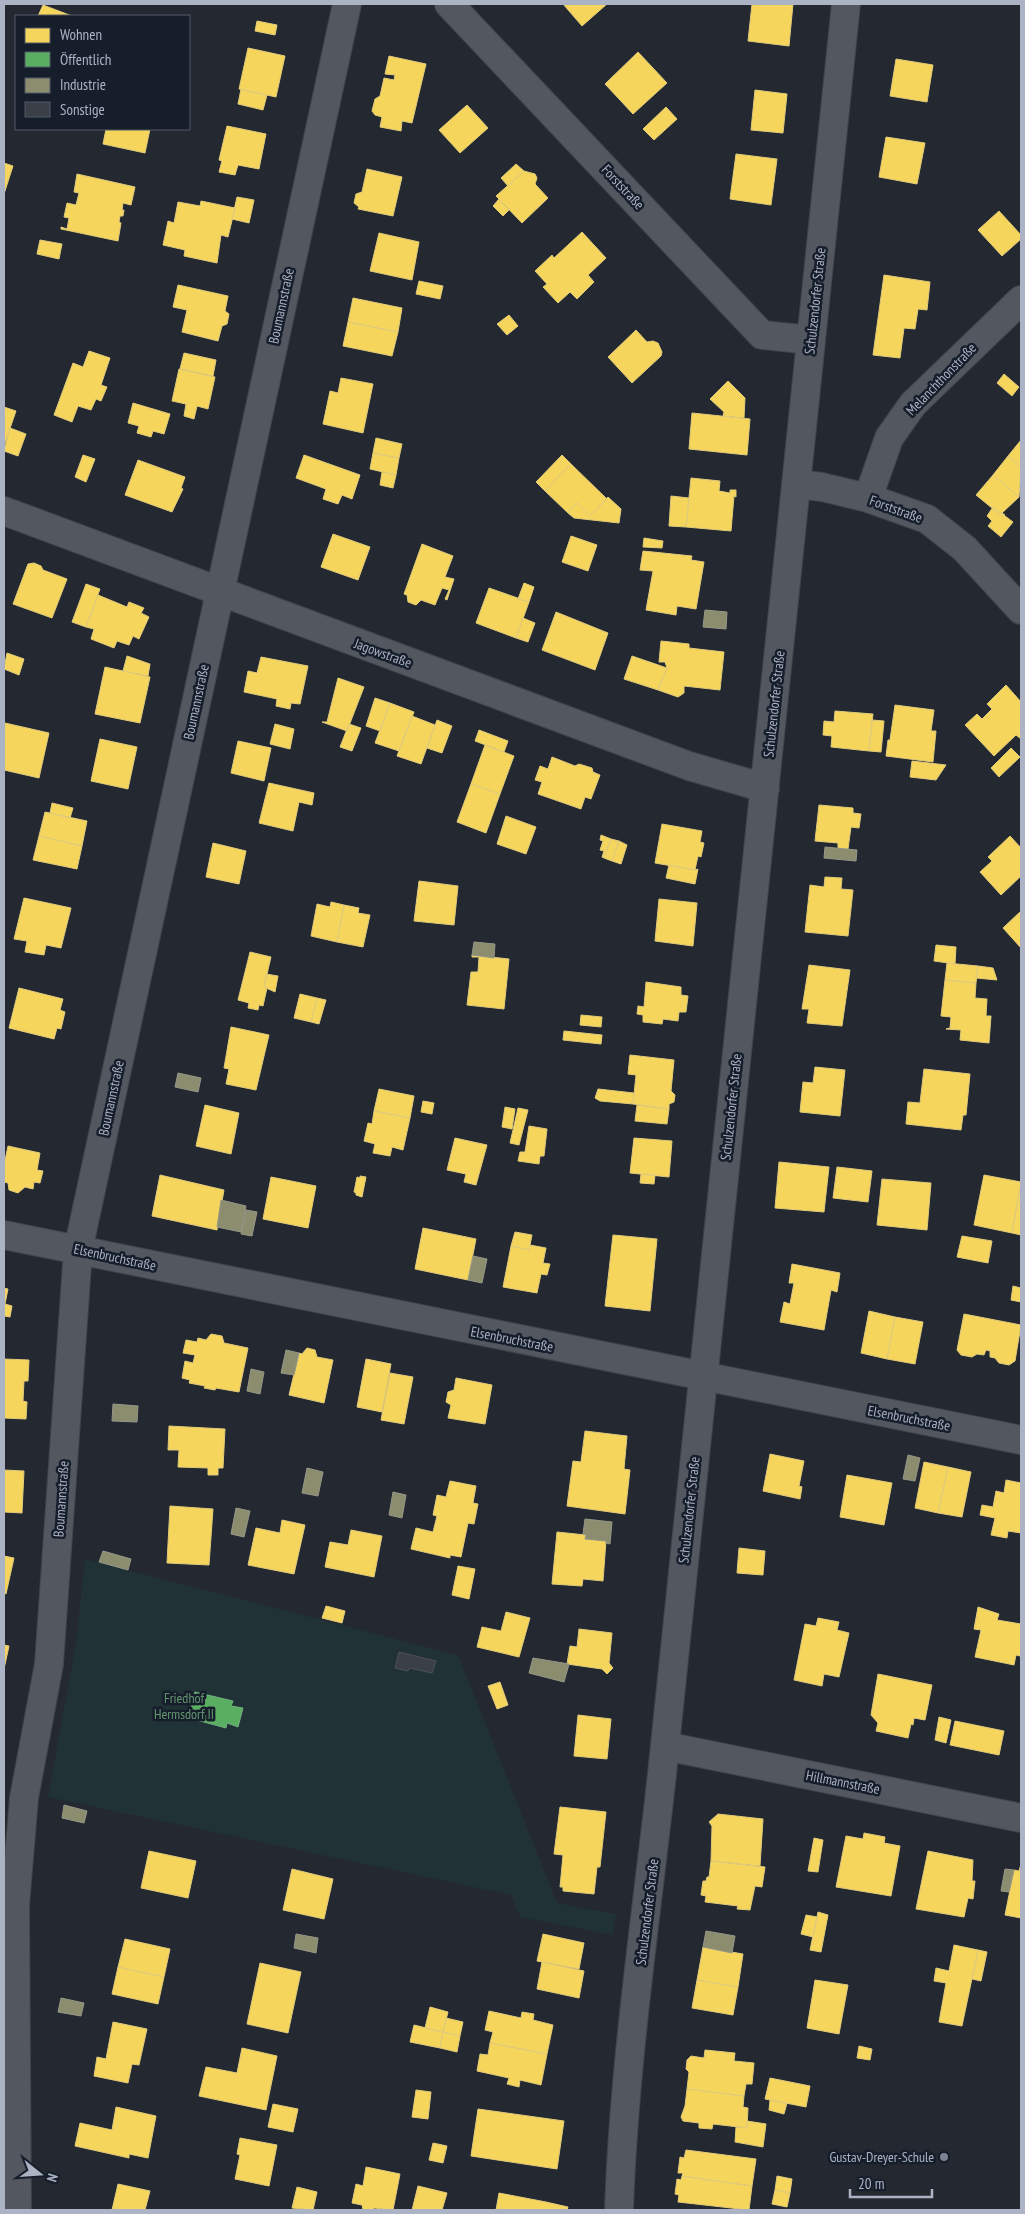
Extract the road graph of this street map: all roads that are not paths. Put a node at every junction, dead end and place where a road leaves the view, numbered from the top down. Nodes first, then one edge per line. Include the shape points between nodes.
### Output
1 (347, 4) edge
2 (449, 4) edge
3 (846, 4) edge
4 (1021, 300) edge
5 (811, 340) junction
6 (796, 484) junction
7 (868, 498) junction
8 (4, 511) edge
9 (219, 592) junction
10 (1021, 610) edge
11 (765, 788) junction
12 (4, 1235) edge
13 (78, 1250) junction
14 (703, 1376) junction
15 (1021, 1440) edge
16 (665, 1746) junction
17 (1021, 1818) edge
18 (17, 2210) edge
19 (619, 2210) edge

1 - 9 street, Boumannstraße
2 - 5 street, Forststraße via 762,335
3 - 5 street, Schulzendorfer Straße
4 - 7 street, Melanchthonstraße via 913,404 889,438
5 - 6 street, Schulzendorfer Straße
6 - 7 street, Forststraße
6 - 11 street, Schulzendorfer Straße
7 - 10 street, Forststraße via 927,519 965,549
8 - 9 street, Jagowstraße
9 - 11 street, Jagowstraße via 689,766
9 - 13 street, Boumannstraße
11 - 14 street, Schulzendorfer Straße
12 - 13 street, Elsenbruchstraße
13 - 14 street, Elsenbruchstraße
13 - 18 street, Boumannstraße via 49,1664 24,1798 15,1905
14 - 15 street, Elsenbruchstraße
14 - 16 street, Schulzendorfer Straße
16 - 17 street, Hillmannstraße
16 - 19 street, Schulzendorfer Straße via 624,2117

